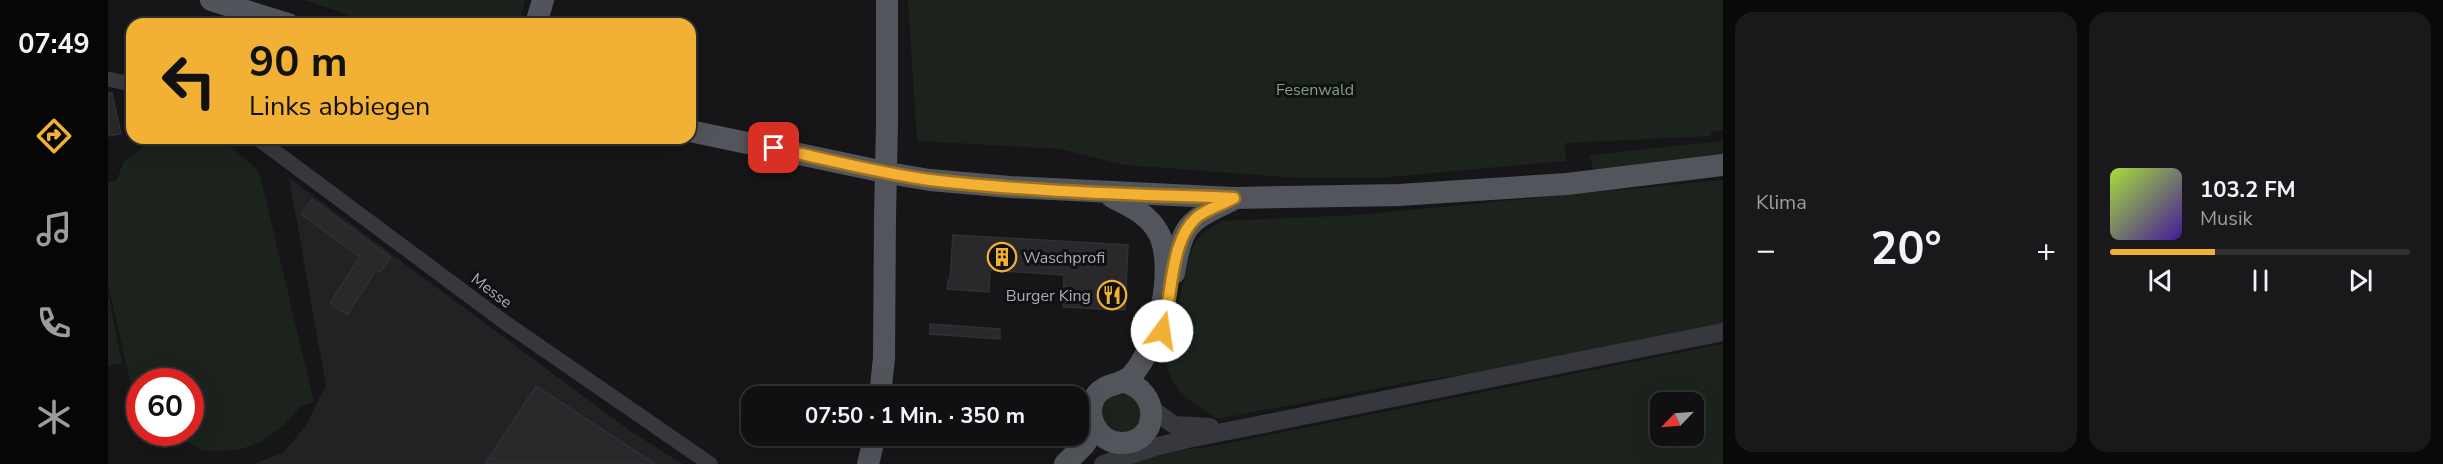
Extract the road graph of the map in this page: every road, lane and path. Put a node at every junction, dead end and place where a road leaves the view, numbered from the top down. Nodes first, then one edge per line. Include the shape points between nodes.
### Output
1 (211, 0) edge
2 (543, 0) edge
3 (886, 0) edge
4 (269, 18) edge
5 (538, 18) edge
6 (108, 79) edge
7 (126, 83) edge
8 (696, 132) edge
9 (264, 144) edge
10 (1723, 165) edge
11 (1105, 193) junction
12 (1234, 198) junction
13 (1723, 332) edge
14 (1124, 382) junction
15 (881, 386) edge
16 (1148, 401) junction
17 (1260, 425) junction
18 (1095, 428) junction
19 (1142, 435) junction
20 (1188, 439) junction
21 (1113, 442) junction
22 (872, 446) edge
23 (710, 464) edge
24 (868, 464) edge
25 (1065, 464) edge
26 (1083, 464) edge
27 (1103, 464) edge

1 - 4 main road
2 - 5 main road
3 - 15 main road, bridge via 885,349
6 - 7 street
8 - 11 main road via 894,174
9 - 23 street, Messe via 507,324
10 - 12 main road via 1567,184 1399,195
11 - 12 main road
11 - 14 main road via 1146,216 1166,250 1163,298 1153,338 1142,363
12 - 16 main road via 1198,216 1180,243 1168,313 1147,378
13 - 17 street
14 - 16 main road via 1132,384
14 - 18 main road via 1110,385 1097,395 1091,412
16 - 17 street via 1165,420 1184,426
16 - 19 main road via 1151,420
17 - 20 street
18 - 21 main road
18 - 25 main road
19 - 20 street
19 - 21 main road via 1133,441
20 - 27 street
21 - 26 main road
22 - 24 main road

